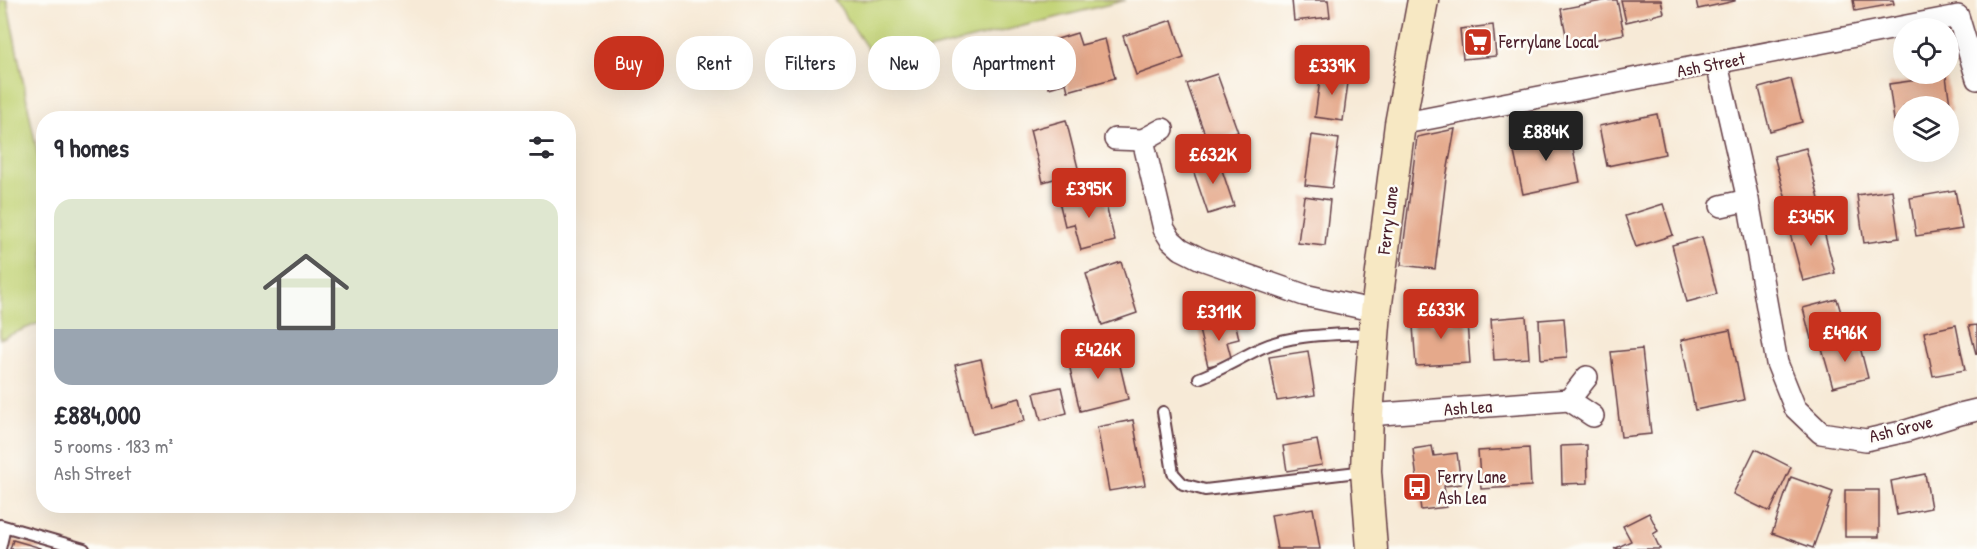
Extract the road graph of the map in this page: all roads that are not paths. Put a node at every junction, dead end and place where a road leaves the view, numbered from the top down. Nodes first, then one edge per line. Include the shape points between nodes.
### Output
1 (1424, 0) edge
2 (1957, 8) edge
3 (1717, 64) junction
4 (1977, 79) edge
5 (1400, 124) junction
6 (1163, 129) dead end
7 (1114, 139) dead end
8 (1143, 140) junction
9 (1748, 200) junction
10 (1721, 206) dead end
11 (1375, 322) junction
12 (1587, 377) dead end
13 (1199, 378) dead end
14 (1569, 400) junction
15 (1977, 410) edge
16 (1163, 412) dead end
17 (1368, 415) junction
18 (1593, 416) dead end
19 (1366, 471) junction
20 (3, 526) edge
21 (0, 549) edge
22 (84, 549) edge
23 (1372, 549) edge

1 - 5 street, Ferry Lane
2 - 3 street, Ash Street
2 - 4 street, Ash Street
3 - 5 street, Ash Street
3 - 9 street, Ash Grove
5 - 11 street, Ferry Lane
6 - 8 street
7 - 8 street
8 - 11 street via 1164,229 1181,249
9 - 10 street
9 - 15 street, Ash Grove via 1777,363 1795,408 1821,433 1866,440
11 - 13 lane via 1282,341
11 - 17 street, Ferry Lane
12 - 14 street
14 - 17 street, Ash Lea
14 - 18 street
16 - 19 lane via 1173,473 1183,484 1205,490
17 - 19 street, Ferry Lane
19 - 23 street, Ferry Lane
20 - 21 lane
20 - 22 lane

